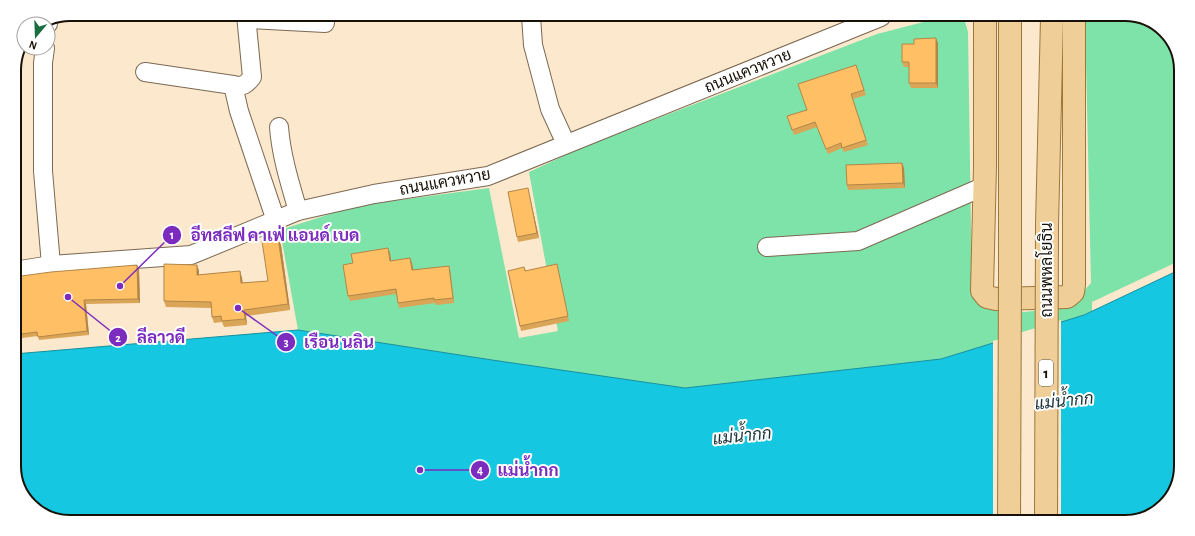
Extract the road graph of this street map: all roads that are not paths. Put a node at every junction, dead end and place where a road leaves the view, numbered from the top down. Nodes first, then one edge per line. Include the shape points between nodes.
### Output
1 (246, 21) edge
2 (299, 21) edge
3 (531, 21) edge
4 (871, 21) edge
5 (985, 21) edge
6 (1010, 21) edge
7 (1052, 21) edge
8 (1074, 21) edge
9 (326, 23) dead end
10 (44, 56) edge
11 (145, 72) dead end
12 (233, 85) junction
13 (279, 127) dead end
14 (566, 144) junction
15 (985, 186) junction
16 (298, 211) junction
17 (276, 221) junction
18 (767, 247) dead end
19 (51, 265) junction
20 (21, 271) edge
21 (1009, 515) edge
22 (1046, 515) edge

1 - 12 street via 252,77 246,85
2 - 9 street
3 - 14 street via 533,45 550,109
4 - 14 street, ถนนแควหวาย
5 - 15 main road
6 - 21 main road, bridge
7 - 22 main road, ถนนพหลโยธิน / 1, bridge via 1047,224
8 - 15 main road via 1074,285 1073,292 1067,297 996,299 987,297 982,291
10 - 19 street via 43,171
11 - 12 street
12 - 17 street via 239,111
13 - 16 street
14 - 16 street, ถนนแควหวาย via 488,176 374,194
15 - 18 street via 858,241
16 - 17 street, ถนนแควหวาย
17 - 19 street, ถนนแควหวาย via 191,255
19 - 20 street, ถนนแควหวาย

